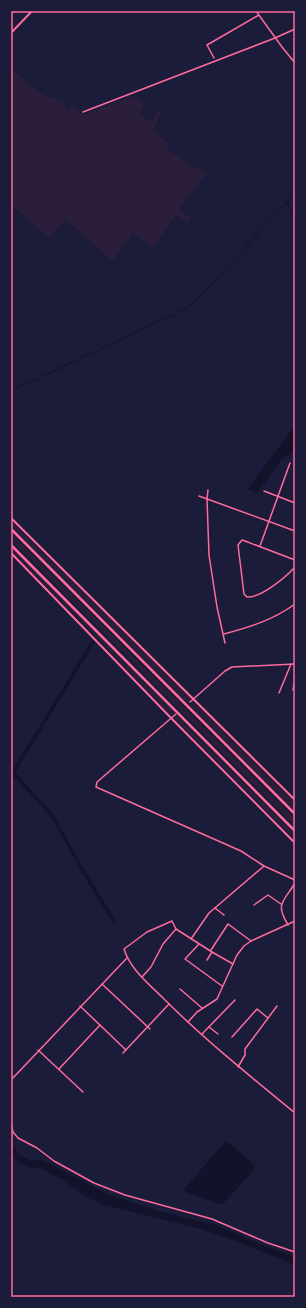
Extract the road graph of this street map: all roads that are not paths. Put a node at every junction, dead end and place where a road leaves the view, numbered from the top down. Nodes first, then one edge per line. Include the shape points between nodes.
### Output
1 (32, 11) edge
2 (256, 11) edge
3 (259, 15) junction
4 (295, 29) edge
5 (11, 33) edge
6 (276, 38) junction
7 (214, 58) dead end
8 (295, 63) edge
9 (83, 112) dead end
10 (290, 464) dead end
11 (208, 490) dead end
12 (264, 491) dead end
13 (199, 496) dead end
14 (278, 496) junction
15 (207, 499) junction
16 (295, 502) edge
17 (11, 518) edge
18 (269, 522) junction
19 (11, 529) edge
20 (295, 531) edge
21 (11, 545) edge
22 (260, 546) junction
23 (11, 553) edge
24 (295, 560) edge
25 (295, 567) edge
26 (295, 604) edge
27 (224, 634) junction
28 (225, 642) dead end
29 (291, 664) junction
30 (295, 664) edge
31 (295, 680) edge
32 (292, 690) dead end
33 (279, 693) dead end
34 (194, 698) junction
35 (190, 702) dead end
36 (176, 714) dead end
37 (171, 718) junction
38 (295, 800) edge
39 (295, 814) edge
40 (295, 831) edge
41 (295, 843) edge
42 (264, 866) junction
43 (295, 880) edge
44 (295, 883) edge
45 (281, 904) junction
46 (254, 905) dead end
47 (215, 908) junction
48 (224, 915) dead end
49 (295, 921) edge
50 (288, 925) junction
51 (176, 929) junction
52 (192, 939) junction
53 (251, 942) junction
54 (199, 944) junction
55 (211, 951) junction
56 (127, 958) junction
57 (207, 960) dead end
58 (233, 964) junction
59 (142, 977) junction
60 (102, 984) junction
61 (222, 986) junction
62 (180, 989) dead end
63 (235, 1000) dead end
64 (169, 1004) junction
65 (80, 1006) junction
66 (277, 1006) dead end
67 (202, 1008) junction
68 (268, 1018) junction
69 (188, 1022) junction
70 (100, 1025) junction
71 (148, 1027) junction
72 (209, 1027) junction
73 (150, 1029) dead end
74 (202, 1034) junction
75 (218, 1034) dead end
76 (232, 1037) dead end
77 (38, 1050) junction
78 (126, 1050) junction
79 (123, 1053) dead end
80 (238, 1067) junction
81 (59, 1068) junction
82 (11, 1080) edge
83 (83, 1092) dead end
84 (295, 1113) edge
85 (11, 1123) edge
86 (295, 1252) edge

1 - 5 main road
2 - 3 street
3 - 6 street
3 - 7 street via 207,45
4 - 6 street
6 - 8 street
6 - 9 street
10 - 14 street
11 - 15 street
12 - 14 street
13 - 15 street
14 - 16 street
14 - 18 street
15 - 18 street
15 - 27 street via 209,555
17 - 34 main road
18 - 20 street
18 - 22 street
19 - 39 highway
21 - 40 highway
22 - 24 street
22 - 25 street via 243,540 238,545 246,597 266,590
23 - 37 main road
26 - 27 street via 255,626
27 - 28 street
29 - 30 street
29 - 33 street
29 - 34 street via 230,668
31 - 32 street
34 - 35 street
34 - 38 main road
36 - 37 street
37 - 41 main road
37 - 42 street via 97,782 96,787 241,851
42 - 43 street
42 - 47 street
44 - 45 street
45 - 46 street via 268,895
45 - 50 street via 280,908
47 - 48 street
47 - 52 street
49 - 50 street
50 - 53 street
51 - 52 street
51 - 56 street via 172,921 147,932 124,949
51 - 59 street
52 - 54 street
53 - 55 street via 228,924
53 - 58 street via 240,950
54 - 55 street
54 - 61 street via 185,959
55 - 57 street
55 - 58 street
56 - 59 street
56 - 60 street
58 - 61 street
59 - 64 street
60 - 65 street
60 - 71 street
61 - 67 street via 216,999
62 - 67 street
63 - 72 street
64 - 69 street
64 - 71 street
65 - 70 street
65 - 77 street
66 - 68 street
67 - 69 street
68 - 76 street via 258,1009
68 - 80 street via 245,1049 245,1055
69 - 74 street
70 - 78 street
70 - 81 street
71 - 73 street
71 - 78 street
72 - 74 street
72 - 75 street
74 - 80 street
77 - 81 street
77 - 82 street
78 - 79 street
80 - 84 street
81 - 83 street
85 - 86 street via 18,1138 94,1183 125,1196 212,1220

